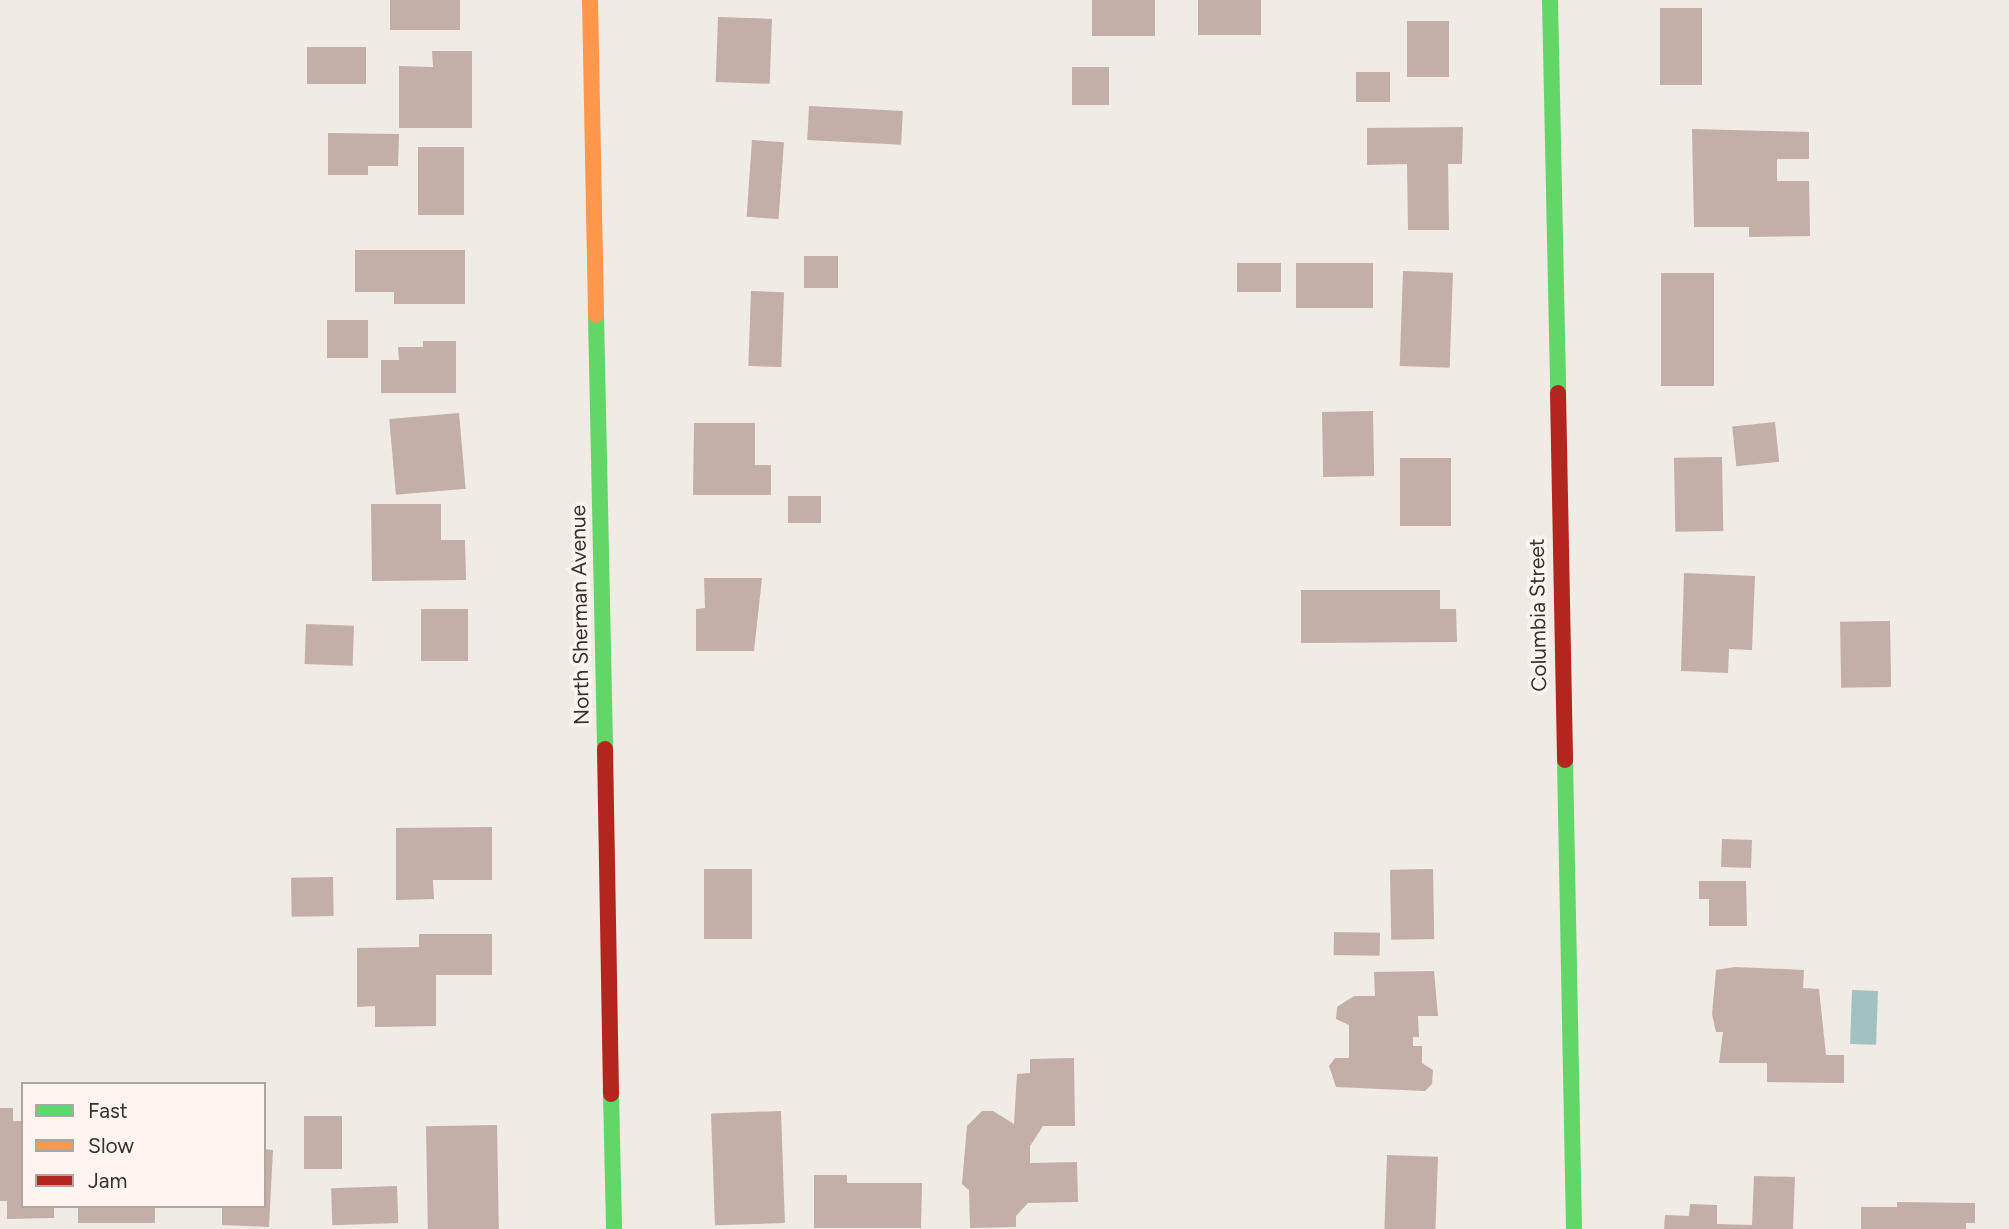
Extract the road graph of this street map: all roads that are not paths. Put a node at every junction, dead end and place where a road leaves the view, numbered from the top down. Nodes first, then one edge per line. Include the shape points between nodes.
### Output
1 (590, 0) edge
2 (1550, 0) edge
3 (614, 1229) edge
4 (1574, 1229) edge

1 - 3 street, North Sherman Avenue
2 - 4 street, Columbia Street

